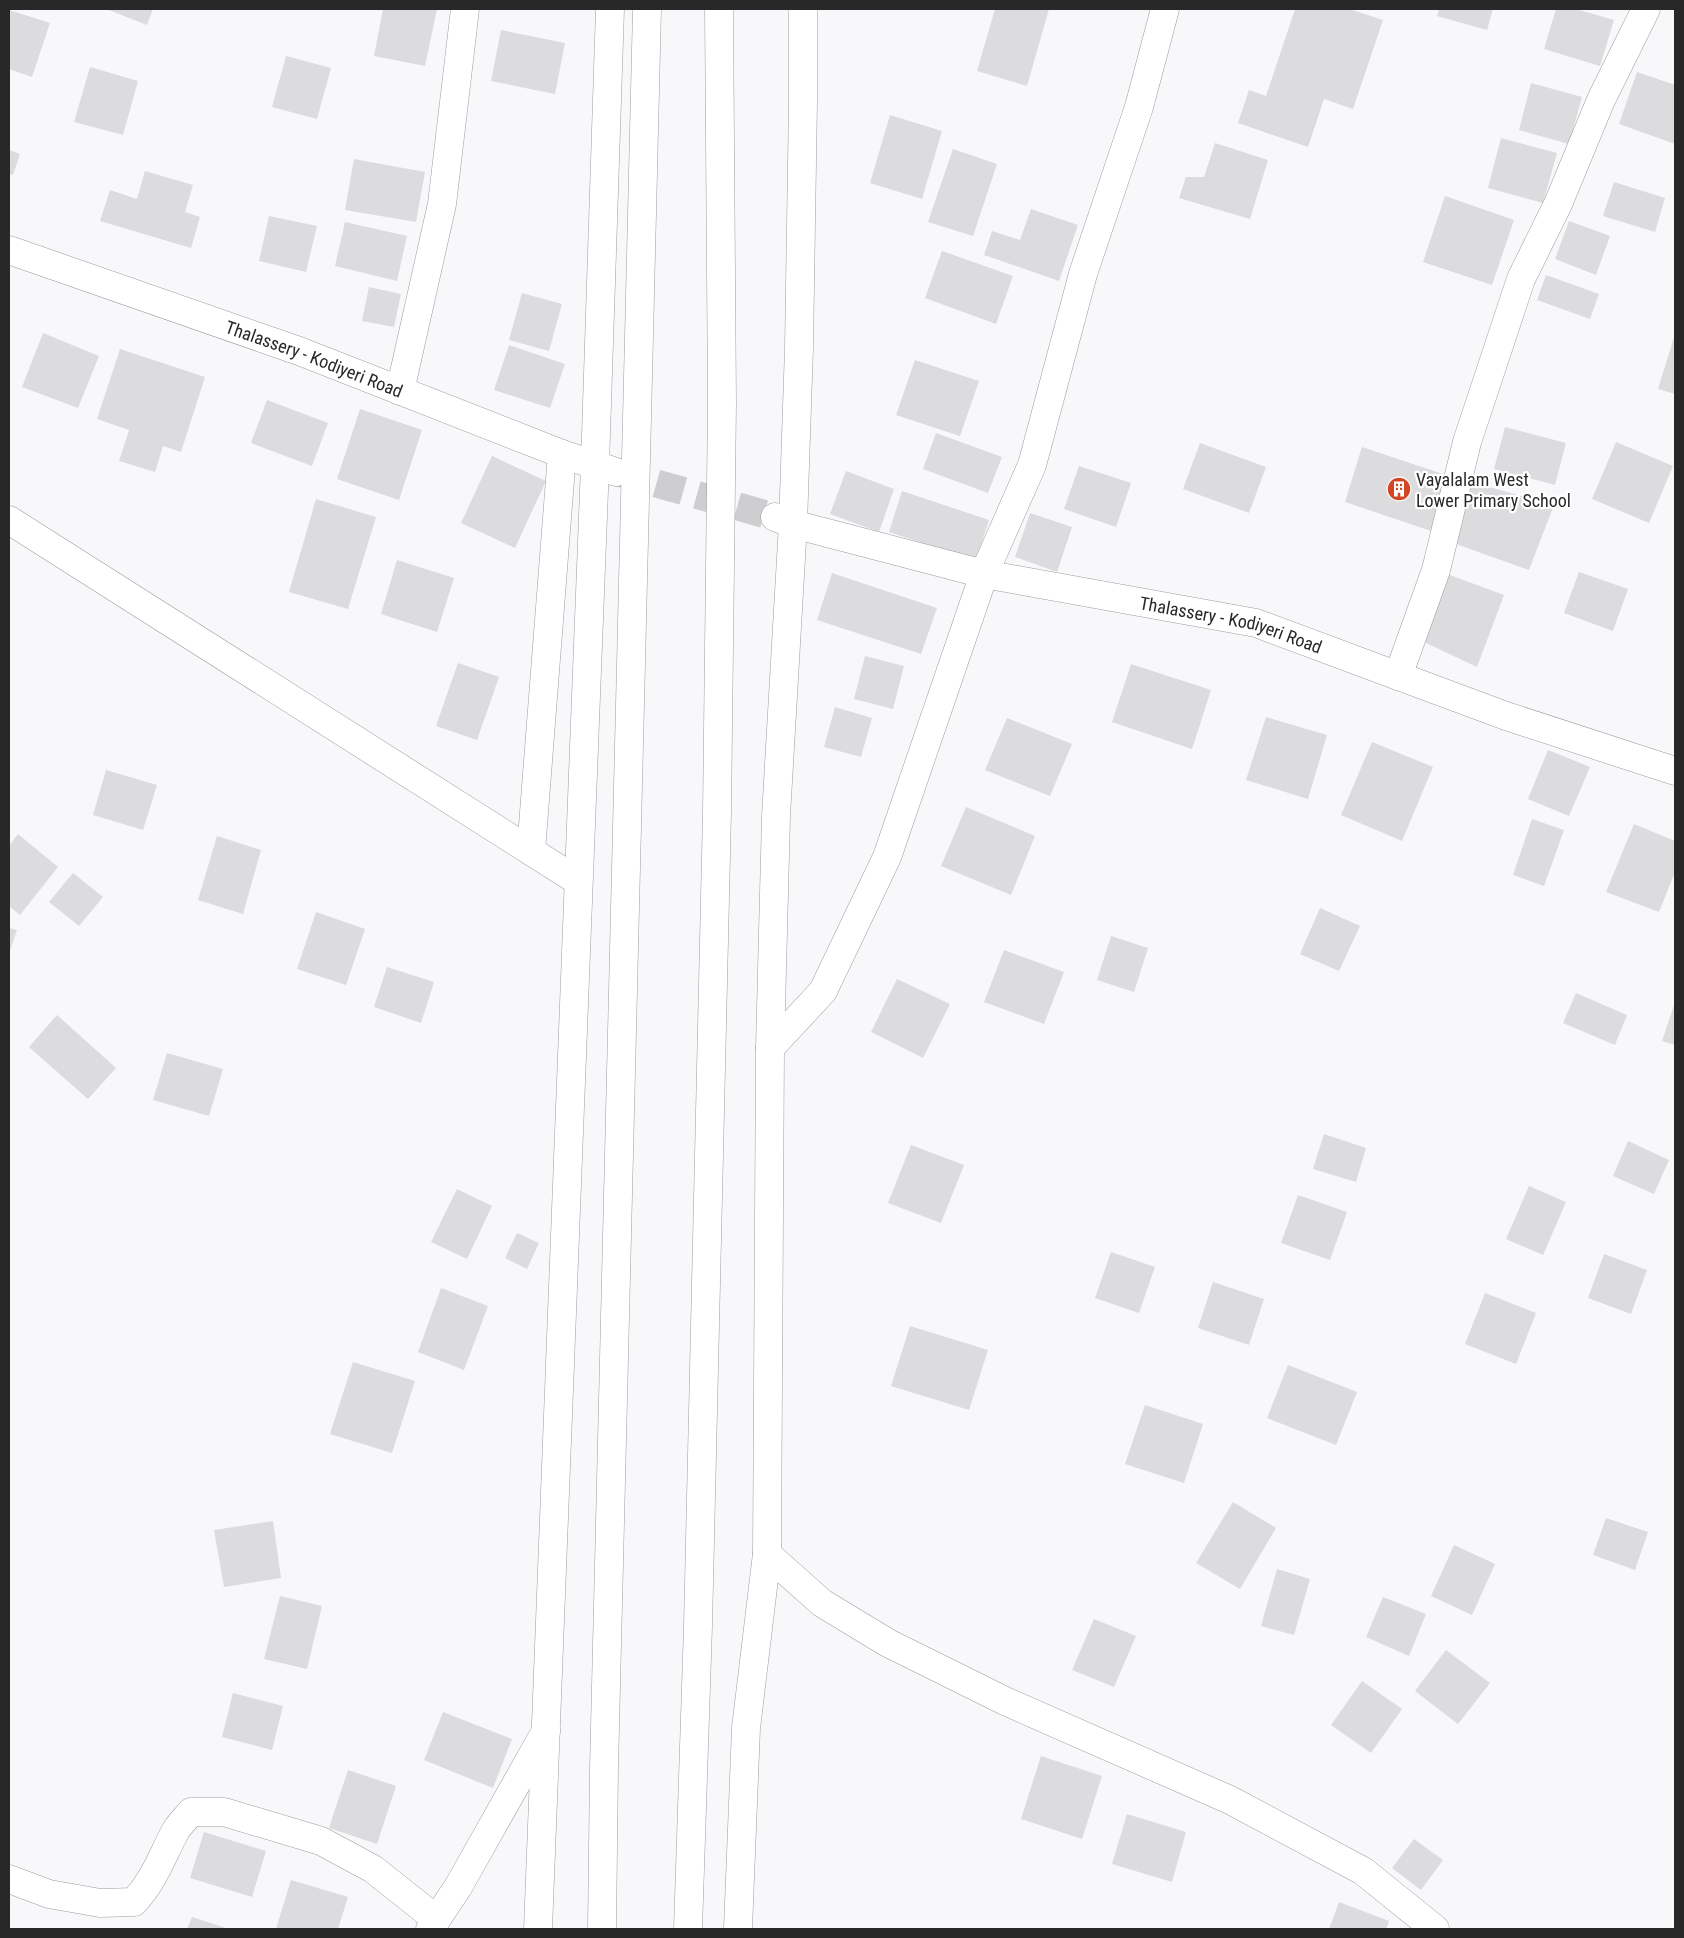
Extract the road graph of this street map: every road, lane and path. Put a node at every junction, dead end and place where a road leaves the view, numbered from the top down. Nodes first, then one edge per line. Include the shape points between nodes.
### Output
1 (464, 9) edge
2 (610, 9) edge
3 (647, 9) edge
4 (719, 9) edge
5 (803, 9) edge
6 (1165, 9) edge
7 (1646, 9) edge
8 (9, 250) edge
9 (400, 391) junction
10 (562, 454) junction
11 (606, 469) junction
12 (9, 520) edge
13 (784, 520) junction
14 (984, 574) junction
15 (1398, 676) junction
16 (1675, 771) edge
17 (531, 851) junction
18 (578, 880) junction
19 (770, 1048) junction
20 (767, 1554) junction
21 (546, 1731) junction
22 (9, 1879) edge
23 (433, 1924) edge
24 (538, 1929) edge
25 (602, 1929) edge
26 (688, 1929) edge
27 (738, 1929) edge
28 (1435, 1929) edge

1 - 9 main road via 442,204
2 - 11 main road
3 - 25 main road
4 - 26 main road via 722,403 717,822
5 - 13 main road via 799,338
6 - 14 main road via 1139,106 1083,274 1032,465
7 - 15 main road via 1601,100 1558,204 1521,279 1468,442 1436,570
8 - 9 main road, Thalassery - Kodiyeri Road via 299,351
9 - 10 main road, Thalassery - Kodiyeri Road
10 - 11 main road, Thalassery - Kodiyeri Road
10 - 17 main road
11 - 18 main road
12 - 17 main road
13 - 14 main road, Thalassery - Kodiyeri Road
13 - 19 main road
14 - 15 main road, Thalassery - Kodiyeri Road via 1256,623
14 - 19 main road via 887,857 823,991
15 - 16 main road, Thalassery - Kodiyeri Road via 1506,716
17 - 18 main road
18 - 21 main road
19 - 20 main road
20 - 27 main road via 746,1728
20 - 28 main road via 822,1603 888,1643 1005,1701 1246,1809 1363,1871
21 - 23 main road via 458,1887
21 - 24 main road
22 - 23 main road via 49,1894 100,1903 134,1902 147,1888 177,1829 191,1812 224,1812 321,1841 373,1869

